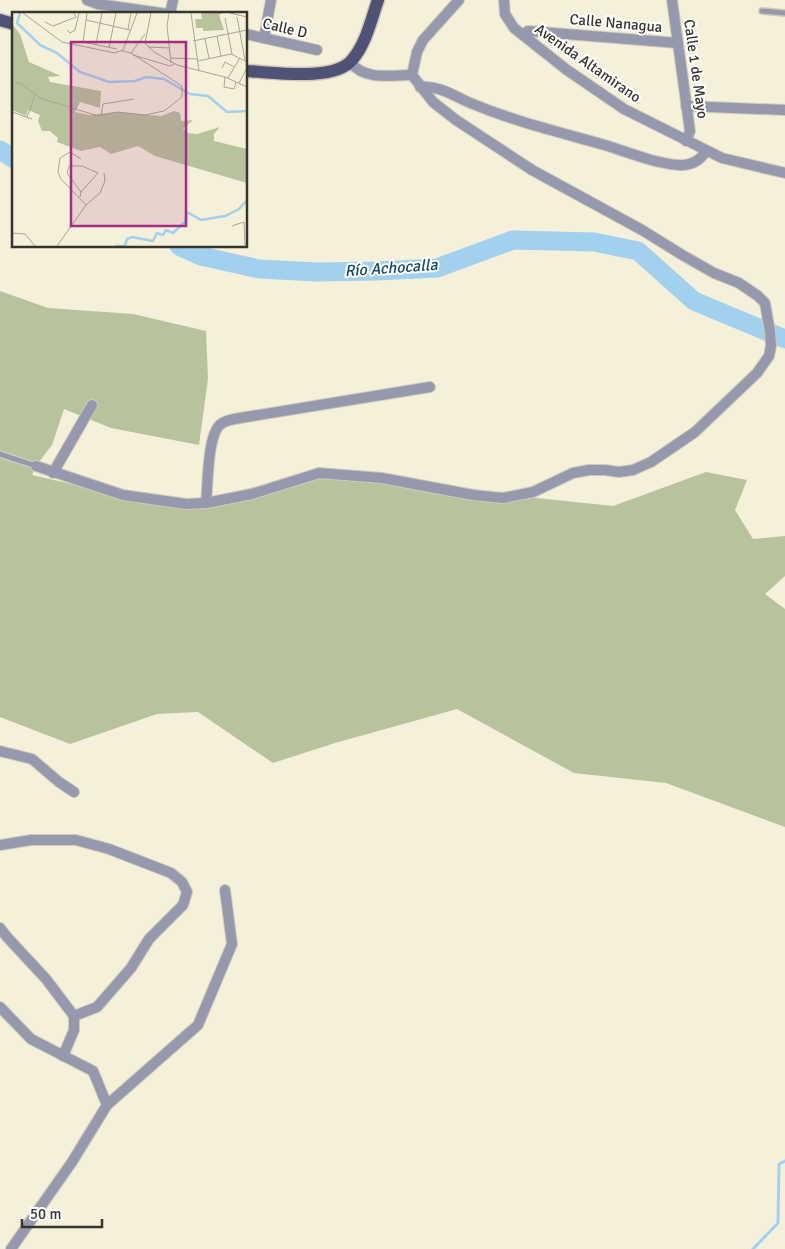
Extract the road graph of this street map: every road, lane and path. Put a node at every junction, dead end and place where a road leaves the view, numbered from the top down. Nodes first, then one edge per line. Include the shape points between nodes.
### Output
1 (87, 0) edge
2 (271, 0) edge
3 (378, 0) edge
4 (459, 0) edge
5 (504, 0) edge
6 (672, 0) edge
7 (762, 11) dead end
8 (155, 12) edge
9 (785, 13) edge
10 (248, 34) edge
11 (523, 35) junction
12 (264, 38) junction
13 (678, 43) junction
14 (317, 50) dead end
15 (350, 62) junction
16 (248, 71) edge
17 (412, 75) junction
18 (420, 86) junction
19 (686, 106) junction
20 (785, 110) edge
21 (686, 141) junction
22 (706, 150) junction
23 (785, 173) edge
24 (430, 387) dead end
25 (92, 405) dead end
26 (0, 454) edge
27 (36, 466) joint
28 (53, 473) junction
29 (206, 503) junction
30 (0, 751) edge
31 (74, 792) dead end
32 (0, 845) edge
33 (225, 890) dead end
34 (0, 928) edge
35 (0, 1007) edge
36 (74, 1016) junction
37 (64, 1056) junction
38 (108, 1105) junction
39 (11, 1249) edge

1 - 8 street
2 - 12 street
3 - 15 main road via 363,42
4 - 17 street via 424,40 417,52
5 - 11 street, Avenida Altamirano via 508,20
6 - 13 street, Calle 1 de Mayo
7 - 9 lane
10 - 12 street, Calle D
11 - 13 street, Calle Nanagua via 528,31
11 - 21 street, Avenida Altamirano via 624,109
12 - 14 street, Calle D
13 - 19 street, Calle 1 de Mayo
15 - 16 main road via 340,69 323,73
15 - 17 street via 356,70 367,74
17 - 18 street
18 - 22 street via 438,88 526,122 678,165 692,164
18 - 29 street via 433,102 456,120 532,170 758,296 765,303 767,313 769,356 757,373 695,432 651,462 633,470 573,473 533,492 503,498 382,478 319,473 252,494
19 - 20 street
19 - 21 street, Calle 1 de Mayo via 690,131
21 - 22 street, Avenida Altamirano
22 - 23 street, Avenida Altamirano via 722,158
24 - 29 street via 240,418 221,424 212,442
25 - 28 street
26 - 27 lane
27 - 28 street
28 - 29 street via 123,495 186,504
30 - 31 street via 32,759
32 - 36 street via 31,840 76,840 171,873 182,882 187,892 183,905 149,938 131,968 97,1007
33 - 38 street via 232,944 198,1025
34 - 36 street
35 - 37 street via 31,1039
36 - 37 street via 74,1030
37 - 38 street via 93,1071
38 - 39 street

